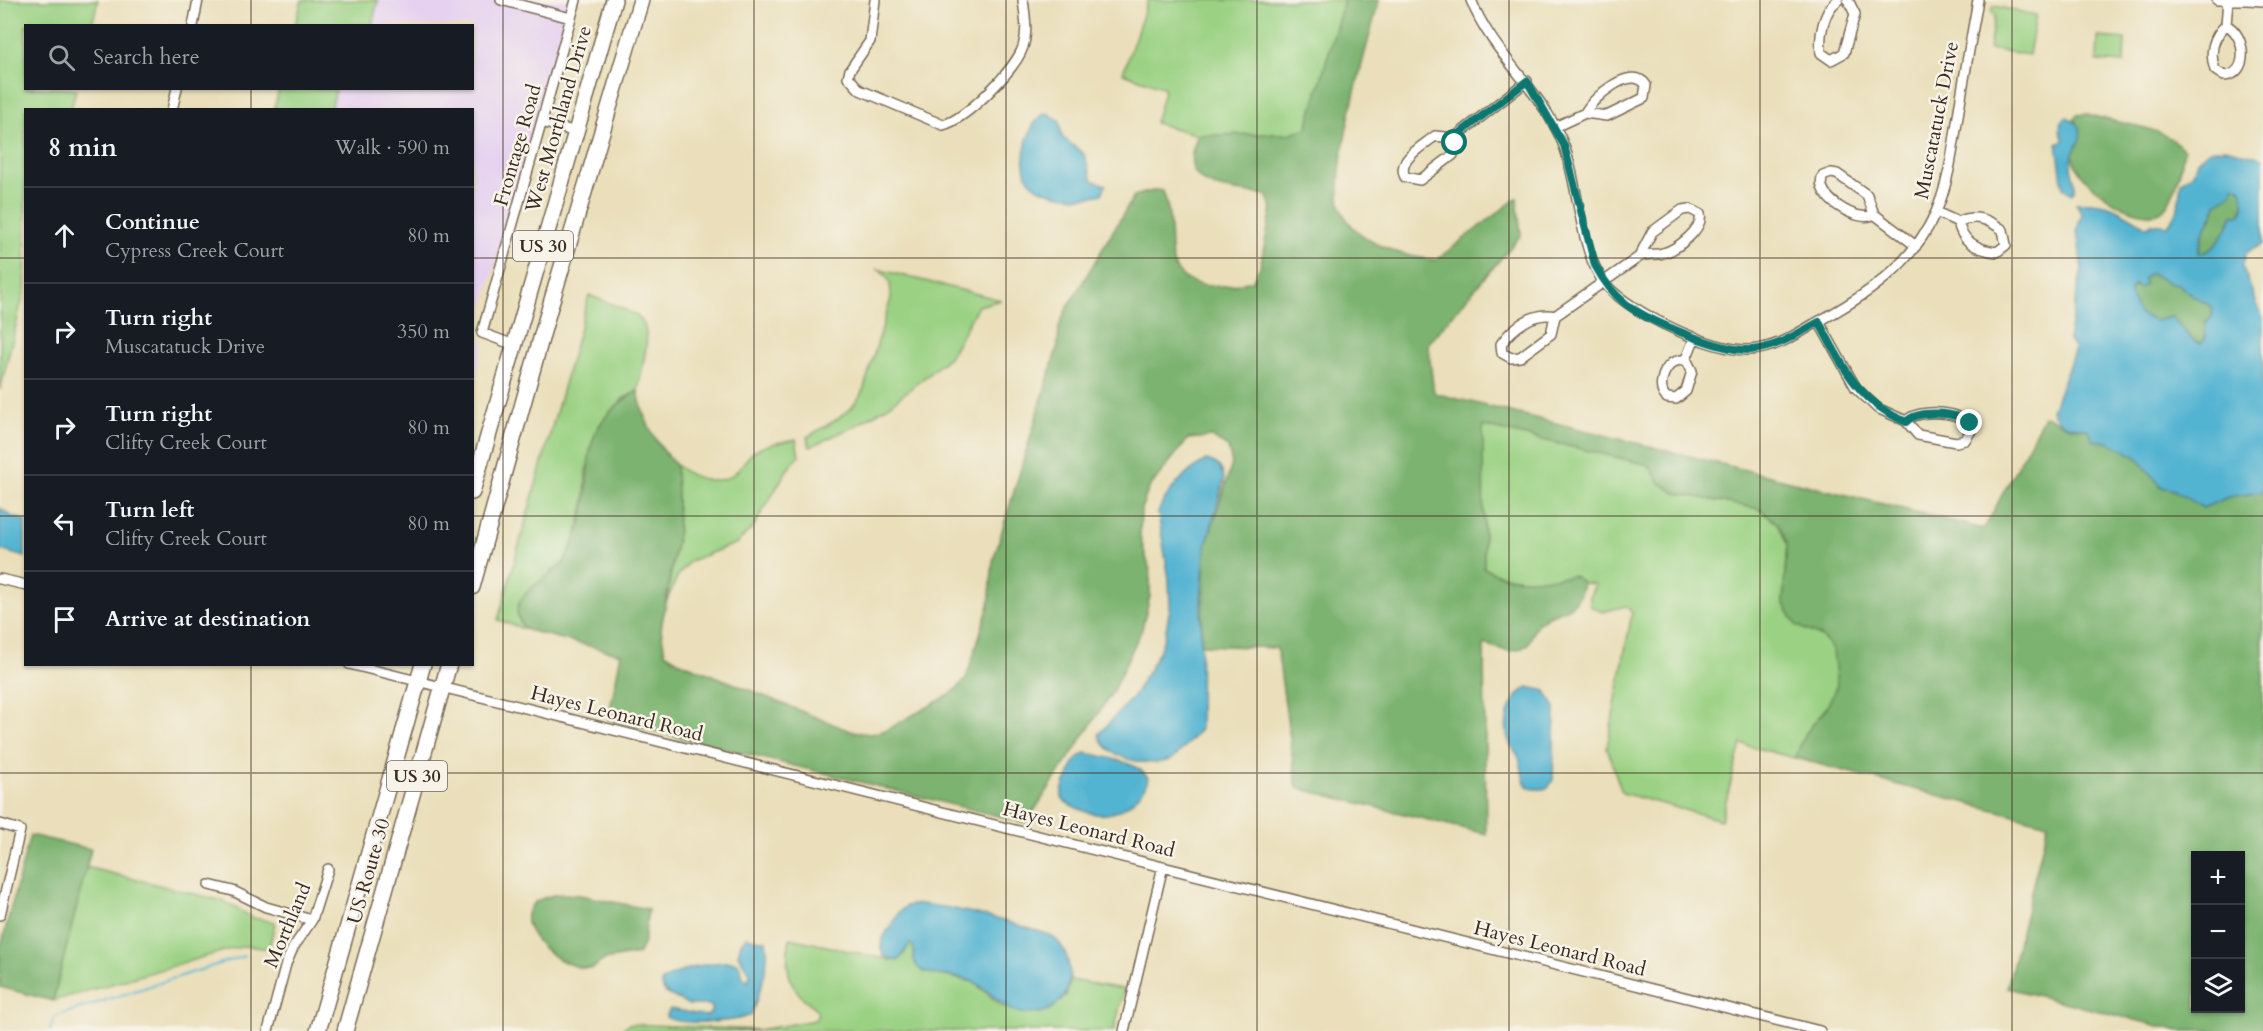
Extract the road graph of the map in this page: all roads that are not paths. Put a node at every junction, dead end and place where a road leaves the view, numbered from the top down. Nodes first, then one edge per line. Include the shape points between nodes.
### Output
1 (198, 0) edge
2 (501, 0) edge
3 (576, 0) edge
4 (614, 0) edge
5 (641, 0) edge
6 (875, 0) edge
7 (1023, 0) edge
8 (1471, 0) edge
9 (1838, 0) edge
10 (1848, 0) edge
11 (1978, 0) edge
12 (2217, 0) edge
13 (2228, 0) edge
14 (2247, 0) edge
15 (2263, 1) edge
16 (571, 18) junction
17 (193, 24) edge
18 (2226, 25) junction
19 (1527, 81) junction
20 (177, 90) edge
21 (172, 108) edge
22 (1585, 113) junction
23 (542, 122) junction
24 (1555, 127) junction
25 (576, 132) junction
26 (1454, 138) junction
27 (1936, 212) junction
28 (1874, 214) junction
29 (1958, 222) junction
30 (1916, 246) junction
31 (1639, 257) junction
32 (1604, 282) junction
33 (1555, 316) junction
34 (1819, 322) junction
35 (1695, 337) junction
36 (514, 345) junction
37 (1686, 359) dead end
38 (1906, 422) junction
39 (474, 485) edge
40 (0, 579) edge
41 (474, 580) edge
42 (24, 585) edge
43 (357, 666) edge
44 (422, 666) edge
45 (448, 666) edge
46 (418, 682) junction
47 (442, 688) junction
48 (0, 824) edge
49 (1162, 866) junction
50 (328, 869) dead end
51 (209, 885) dead end
52 (0, 915) edge
53 (312, 920) junction
54 (271, 1030) edge
55 (318, 1031) edge
56 (345, 1031) edge
57 (1124, 1031) edge
58 (1820, 1031) edge

1 - 17 street
2 - 16 street
3 - 16 street, Frontage Road
4 - 25 highway, West Morthland Drive / US 30
5 - 41 highway, US 30
6 - 7 street via 870,41 848,77 861,90 943,125 958,118 991,89 1018,58 1026,31
8 - 19 street, Muscatatuck Drive via 1488,31
9 - 10 street via 1828,11 1821,39 1821,53 1831,60 1841,57 1847,48 1855,14
11 - 27 street, Muscatatuck Drive via 1951,156
12 - 13 street
13 - 14 street
13 - 18 street
14 - 15 street
16 - 23 street, Frontage Road
18 - 18 street via 2215,37 2213,53 2215,70 2224,76 2238,69 2242,53 2236,32
19 - 24 street, Muscatatuck Drive
19 - 26 street
20 - 21 street
22 - 22 street via 1614,113 1644,98 1646,85 1641,79 1630,77 1597,94
22 - 24 street
23 - 25 street
23 - 36 street, Frontage Road via 482,333
24 - 32 street, Muscatatuck Drive via 1570,164 1591,255
25 - 36 highway, West Morthland Drive / US 30
26 - 26 street via 1435,136 1405,161 1405,177 1420,180 1453,155
27 - 29 street
27 - 30 street, Muscatatuck Drive
28 - 28 street via 1868,195 1839,175 1822,176 1824,194 1853,214
28 - 30 street
29 - 29 street via 1963,236 1976,247 1997,252 2006,245 2003,230 1991,222 1975,217
30 - 34 street, Muscatatuck Drive via 1871,291
31 - 31 street via 1666,253 1698,229 1700,214 1682,210 1652,232
31 - 32 street
32 - 33 street
32 - 35 street, Muscatatuck Drive via 1633,309
33 - 33 street via 1542,313 1530,318 1505,338 1502,353 1520,357 1551,334
34 - 35 street, Muscatatuck Drive via 1773,345 1749,350 1725,348
34 - 38 street via 1856,388 1877,408
35 - 37 street
36 - 39 highway, West Morthland Drive / US 30
38 - 38 street via 1918,435 1956,442 1965,440 1972,429 1960,417 1923,413
40 - 42 street
43 - 46 street, Hayes Leonard Road
44 - 46 highway, US 30
45 - 47 highway, US 30
46 - 47 street, Hayes Leonard Road
46 - 55 highway, US 30
47 - 49 street, Hayes Leonard Road
47 - 56 highway, US Route 30 / US 30
48 - 52 street via 20,830
49 - 57 street
49 - 58 street, Hayes Leonard Road
50 - 53 street, Morthland
51 - 53 street
53 - 54 street, Morthland via 286,964

